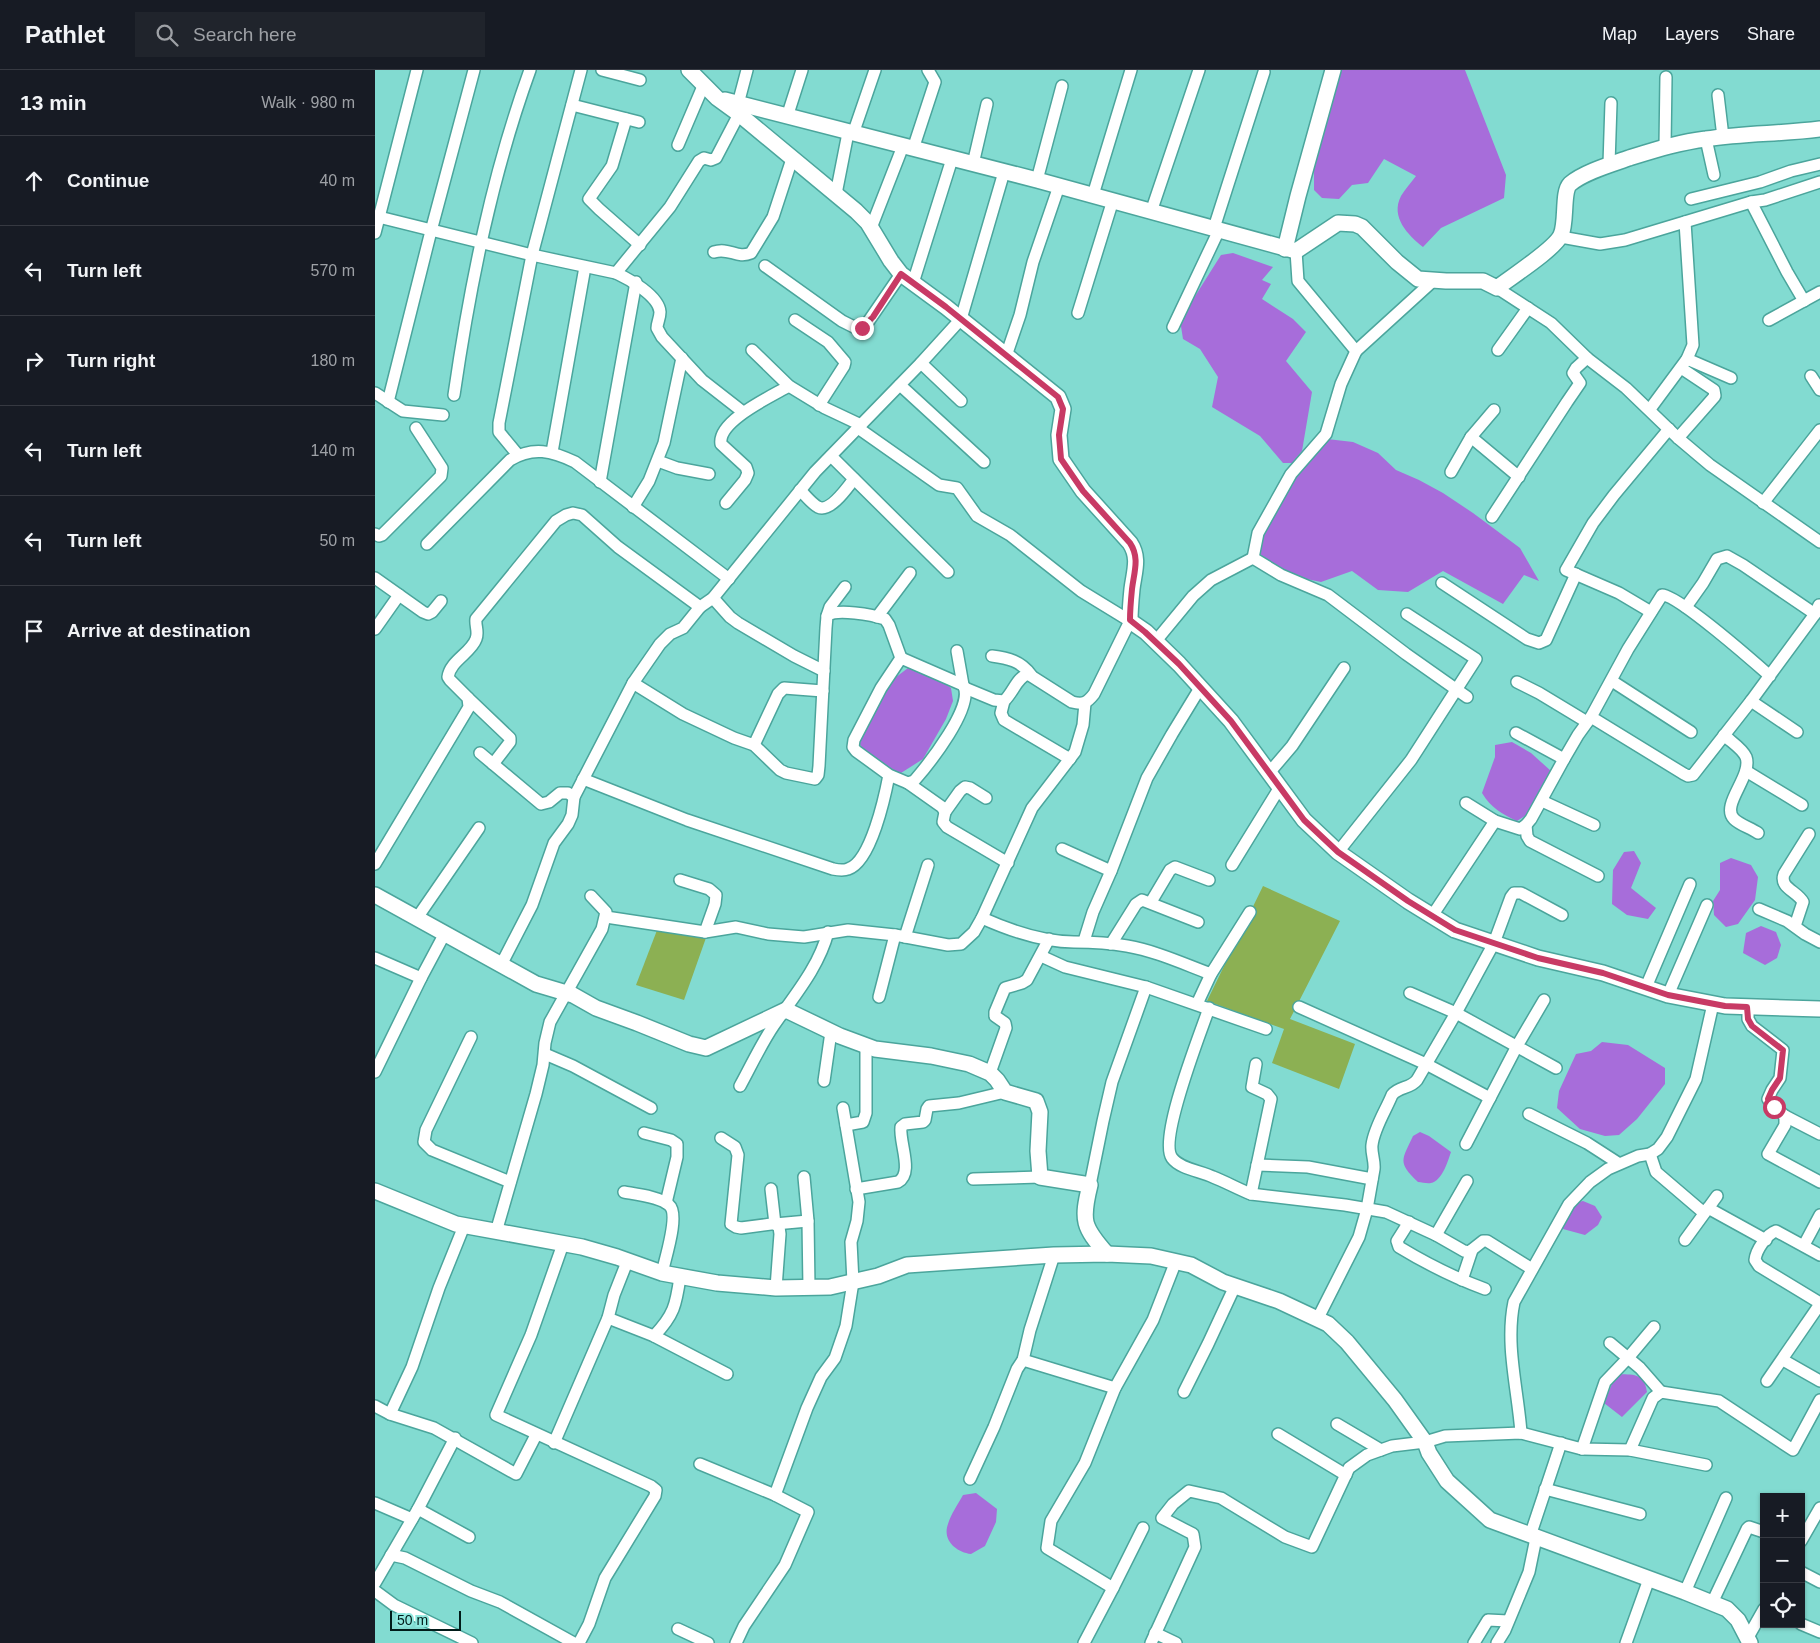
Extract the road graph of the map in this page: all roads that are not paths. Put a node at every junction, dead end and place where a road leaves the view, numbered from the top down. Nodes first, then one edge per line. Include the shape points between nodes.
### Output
1 (417, 70) edge
2 (474, 70) edge
3 (530, 70) edge
4 (581, 70) edge
5 (601, 70) edge
6 (689, 70) edge
7 (747, 70) edge
8 (802, 70) edge
9 (875, 70) edge
10 (928, 70) edge
11 (1131, 70) edge
12 (1199, 70) edge
13 (1333, 70) edge
14 (1264, 72) dead end
15 (1666, 77) dead end
16 (640, 80) dead end
17 (704, 84) junction
18 (1061, 86) dead end
19 (1717, 95) dead end
20 (1611, 102) dead end
21 (987, 104) dead end
22 (573, 105) junction
23 (738, 109) junction
24 (787, 116) junction
25 (626, 119) junction
26 (639, 122) dead end
27 (1820, 129) edge
28 (850, 133) junction
29 (1723, 137) junction
30 (1706, 139) junction
31 (678, 145) dead end
32 (1665, 146) junction
33 (908, 148) junction
34 (792, 158) junction
35 (952, 159) junction
36 (973, 164) junction
37 (1609, 164) junction
38 (1820, 164) edge
39 (1004, 172) junction
40 (1714, 175) dead end
41 (1037, 180) junction
42 (1760, 182) junction
43 (1820, 182) edge
44 (1059, 186) junction
45 (836, 194) junction
46 (1093, 195) junction
47 (1691, 199) dead end
48 (1113, 200) junction
49 (1765, 200) junction
50 (1751, 202) junction
51 (1151, 212) junction
52 (377, 216) edge
53 (1685, 222) junction
54 (871, 228) junction
55 (1217, 229) junction
56 (431, 231) junction
57 (375, 233) edge
58 (1561, 237) junction
59 (480, 243) junction
60 (639, 245) junction
61 (1291, 250) junction
62 (714, 252) dead end
63 (532, 256) junction
64 (765, 266) dead end
65 (585, 267) junction
66 (616, 273) junction
67 (907, 278) junction
68 (1434, 280) junction
69 (635, 282) junction
70 (1497, 288) junction
71 (1820, 292) edge
72 (1804, 301) junction
73 (1528, 308) junction
74 (1079, 313) dead end
75 (961, 319) junction
76 (795, 320) dead end
77 (1769, 320) dead end
78 (1173, 327) dead end
79 (752, 350) dead end
80 (1356, 350) junction
81 (1498, 350) dead end
82 (1006, 356) junction
83 (682, 358) junction
84 (1587, 358) junction
85 (921, 363) junction
86 (1684, 363) junction
87 (1811, 376) dead end
88 (1731, 378) dead end
89 (900, 385) junction
90 (789, 386) junction
91 (1820, 390) edge
92 (375, 393) edge
93 (454, 395) dead end
94 (961, 401) dead end
95 (388, 402) junction
96 (819, 405) junction
97 (1650, 409) junction
98 (1494, 410) dead end
99 (743, 412) junction
100 (443, 415) dead end
101 (859, 427) junction
102 (417, 428) dead end
103 (1669, 429) junction
104 (1820, 430) edge
105 (1471, 437) junction
106 (1678, 438) junction
107 (552, 452) junction
108 (518, 455) junction
109 (831, 456) junction
110 (658, 461) junction
111 (984, 462) dead end
112 (1451, 472) dead end
113 (709, 474) dead end
114 (1519, 477) junction
115 (854, 479) junction
116 (600, 482) junction
117 (800, 490) junction
118 (726, 503) dead end
119 (1763, 503) junction
120 (633, 507) junction
121 (1492, 517) dead end
122 (375, 534) edge
123 (1820, 542) edge
124 (427, 544) dead end
125 (1253, 558) junction
126 (948, 572) dead end
127 (910, 573) dead end
128 (1575, 574) junction
129 (375, 578) edge
130 (729, 579) junction
131 (1442, 583) dead end
132 (845, 588) dead end
133 (399, 595) junction
134 (713, 598) junction
135 (441, 602) dead end
136 (700, 607) junction
137 (1686, 607) junction
138 (1818, 607) edge
139 (1651, 612) junction
140 (1407, 614) dead end
141 (827, 616) junction
142 (877, 617) junction
143 (1130, 620) junction
144 (375, 629) edge
145 (1155, 642) junction
146 (957, 651) dead end
147 (992, 656) dead end
148 (901, 658) junction
149 (1344, 668) dead end
150 (824, 671) junction
151 (1031, 675) junction
152 (1770, 676) junction
153 (1612, 681) junction
154 (1517, 682) dead end
155 (633, 683) junction
156 (964, 686) junction
157 (1201, 688) junction
158 (1457, 690) junction
159 (823, 691) junction
160 (1467, 697) dead end
161 (468, 698) junction
162 (1004, 701) junction
163 (1751, 701) junction
164 (1085, 703) junction
165 (1589, 720) junction
166 (1691, 732) dead end
167 (1797, 732) dead end
168 (1516, 733) dead end
169 (1724, 735) junction
170 (755, 745) junction
171 (480, 753) dead end
172 (1070, 759) junction
173 (1564, 759) junction
174 (493, 764) junction
175 (1746, 771) junction
176 (1269, 773) junction
177 (889, 775) junction
178 (583, 779) junction
179 (908, 783) junction
180 (1280, 788) junction
181 (574, 797) junction
182 (986, 798) dead end
183 (1542, 801) junction
184 (1466, 803) dead end
185 (1802, 805) dead end
186 (945, 812) junction
187 (1495, 822) junction
188 (1527, 825) junction
189 (1594, 825) dead end
190 (479, 828) dead end
191 (1758, 833) dead end
192 (1809, 834) dead end
193 (1062, 849) dead end
194 (1338, 852) junction
195 (1008, 863) junction
196 (375, 864) edge
197 (928, 865) dead end
198 (1232, 865) dead end
199 (1111, 871) junction
200 (1598, 876) dead end
201 (680, 880) dead end
202 (1209, 880) dead end
203 (1691, 884) dead end
204 (375, 895) edge
205 (591, 896) dead end
206 (1151, 902) junction
207 (1707, 905) dead end
208 (1759, 909) dead end
209 (1250, 912) dead end
210 (1562, 915) dead end
211 (1433, 916) junction
212 (606, 917) junction
213 (417, 918) junction
214 (982, 918) junction
215 (1198, 922) dead end
216 (1795, 926) junction
217 (705, 932) junction
218 (828, 932) junction
219 (445, 933) junction
220 (900, 936) junction
221 (1049, 939) junction
222 (1084, 941) junction
223 (1820, 942) edge
224 (1494, 943) junction
225 (1111, 944) junction
226 (1041, 956) junction
227 (375, 958) edge
228 (501, 965) junction
229 (1211, 974) junction
230 (421, 978) junction
231 (1146, 987) junction
232 (1646, 987) junction
233 (565, 993) junction
234 (1409, 993) dead end
235 (1668, 995) junction
236 (879, 997) dead end
237 (1544, 1000) dead end
238 (1197, 1004) junction
239 (1713, 1004) junction
240 (1299, 1007) dead end
241 (1747, 1007) junction
242 (1209, 1008) junction
243 (1820, 1009) edge
244 (786, 1010) junction
245 (1456, 1013) junction
246 (1266, 1028) dead end
247 (831, 1032) junction
248 (471, 1037) dead end
249 (866, 1046) junction
250 (1517, 1046) junction
251 (545, 1054) junction
252 (379, 1056) edge
253 (1256, 1064) dead end
254 (1426, 1064) junction
255 (1556, 1068) dead end
256 (375, 1072) edge
257 (990, 1073) junction
258 (824, 1081) dead end
259 (740, 1086) dead end
260 (1005, 1092) junction
261 (1490, 1098) junction
262 (651, 1108) dead end
263 (843, 1108) dead end
264 (1529, 1114) dead end
265 (1785, 1116) junction
266 (846, 1124) junction
267 (644, 1133) dead end
268 (1820, 1134) edge
269 (721, 1138) dead end
270 (1466, 1144) dead end
271 (1650, 1154) junction
272 (1618, 1164) junction
273 (1257, 1166) junction
274 (804, 1177) dead end
275 (1040, 1177) junction
276 (973, 1179) dead end
277 (1372, 1179) junction
278 (1467, 1181) dead end
279 (510, 1182) junction
280 (1820, 1182) edge
281 (1090, 1185) junction
282 (856, 1189) junction
283 (771, 1190) dead end
284 (375, 1192) edge
285 (624, 1192) dead end
286 (1251, 1194) junction
287 (1717, 1196) dead end
288 (666, 1203) junction
289 (1367, 1209) junction
290 (1706, 1211) junction
291 (1820, 1215) edge
292 (808, 1221) junction
293 (1409, 1222) junction
294 (775, 1224) junction
295 (464, 1226) junction
296 (496, 1232) junction
297 (1437, 1235) junction
298 (1685, 1240) dead end
299 (1766, 1240) junction
300 (563, 1244) junction
301 (1804, 1245) junction
302 (1472, 1250) junction
303 (1107, 1254) junction
304 (1053, 1255) junction
305 (1820, 1255) edge
306 (627, 1262) junction
307 (1176, 1262) junction
308 (1531, 1269) junction
309 (662, 1273) junction
310 (679, 1277) junction
311 (1462, 1280) junction
312 (853, 1282) junction
313 (1235, 1286) junction
314 (776, 1288) junction
315 (809, 1288) junction
316 (1485, 1288) dead end
317 (1820, 1303) edge
318 (608, 1318) junction
319 (1318, 1318) junction
320 (1654, 1327) dead end
321 (654, 1336) junction
322 (1610, 1343) dead end
323 (1628, 1358) junction
324 (1023, 1360) junction
325 (1783, 1360) junction
326 (727, 1374) dead end
327 (1767, 1381) dead end
328 (1820, 1381) edge
329 (1115, 1388) junction
330 (1184, 1392) dead end
331 (1661, 1392) junction
332 (1820, 1400) edge
333 (375, 1406) edge
334 (390, 1414) junction
335 (1337, 1424) dead end
336 (1521, 1433) junction
337 (1278, 1434) dead end
338 (537, 1435) junction
339 (455, 1438) junction
340 (1425, 1442) junction
341 (554, 1443) junction
342 (1561, 1443) junction
343 (1583, 1449) junction
344 (1381, 1450) junction
345 (1629, 1450) junction
346 (700, 1464) dead end
347 (1706, 1465) dead end
348 (1346, 1475) junction
349 (970, 1479) dead end
350 (1545, 1488) junction
351 (775, 1496) junction
352 (1726, 1498) dead end
353 (375, 1503) edge
354 (1820, 1508) edge
355 (415, 1514) junction
356 (1640, 1514) dead end
357 (1143, 1528) dead end
358 (1760, 1531) edge
359 (469, 1537) dead end
360 (1533, 1537) junction
361 (1803, 1538) edge
362 (391, 1555) junction
363 (1805, 1574) edge
364 (1649, 1578) junction
365 (375, 1582) edge
366 (1820, 1582) edge
367 (1113, 1588) junction
368 (375, 1591) edge
369 (1685, 1592) junction
370 (1712, 1603) junction
371 (1760, 1618) edge
372 (1508, 1621) junction
373 (1805, 1626) edge
374 (678, 1630) dead end
375 (1820, 1632) edge
376 (1153, 1638) edge
377 (1749, 1641) edge
378 (472, 1643) edge
379 (574, 1643) edge
380 (579, 1643) edge
381 (708, 1643) edge
382 (736, 1643) edge
383 (1084, 1643) edge
384 (1176, 1643) edge
385 (1474, 1643) edge
386 (1497, 1643) edge
387 (1626, 1643) edge

1 - 52 street
2 - 56 street
3 - 59 street
4 - 22 street
5 - 16 street
6 - 17 street
7 - 23 street
8 - 24 street
9 - 28 street
10 - 33 street via 934,86
11 - 46 street
12 - 51 street
13 - 61 street via 1298,196
14 - 55 street
15 - 32 street
17 - 23 street via 717,98
17 - 31 street
18 - 41 street
19 - 29 street
20 - 37 street
21 - 36 street
22 - 25 street
22 - 63 street
23 - 24 street
23 - 34 street
23 - 60 street via 717,158 699,161 670,207
24 - 28 street
25 - 26 street
25 - 60 street via 613,166 589,199
27 - 29 street
28 - 33 street
28 - 45 street
29 - 30 street
30 - 32 street
30 - 40 street
32 - 37 street
33 - 35 street
33 - 54 street
34 - 45 street
34 - 62 street via 773,217 751,253
35 - 36 street
35 - 67 street
36 - 39 street
37 - 58 street via 1569,185 1565,194
38 - 42 street
39 - 41 street
39 - 75 street
41 - 44 street
42 - 47 street
42 - 49 street
43 - 49 street
44 - 46 street
44 - 82 street
45 - 54 street
46 - 48 street
48 - 51 street
48 - 74 street
49 - 50 street
50 - 53 street
50 - 72 street
51 - 55 street
52 - 56 street
52 - 57 street
53 - 58 street via 1600,244
53 - 86 street via 1694,341
54 - 67 street
55 - 61 street
55 - 78 street
56 - 59 street
56 - 95 street
58 - 70 street
59 - 63 street
59 - 93 street
60 - 66 street
61 - 68 street via 1338,224 1355,224 1418,279
61 - 80 street via 1297,281
63 - 65 street
63 - 108 street via 499,423 499,432
64 - 67 street via 841,321 856,328 866,325
65 - 66 street
65 - 107 street
66 - 69 street
67 - 75 street
68 - 70 street via 1483,280
68 - 80 street
69 - 83 street via 659,306 657,332
69 - 116 street
70 - 73 street
71 - 72 street
72 - 77 street
73 - 81 street
73 - 84 street via 1551,323
75 - 82 street
75 - 85 street
76 - 96 street via 828,342 845,362
79 - 90 street
80 - 125 street via 1341,384 1327,434 1291,474 1258,533
82 - 143 street via 1058,397 1063,409 1059,435 1061,459 1083,491 1135,551 1137,561
83 - 99 street via 702,380
83 - 110 street
84 - 97 street
84 - 114 street via 1573,373 1579,380 1579,386
85 - 89 street
85 - 94 street
86 - 88 street
86 - 97 street
86 - 106 street via 1714,390 1715,396
87 - 91 street
89 - 101 street
89 - 111 street
90 - 96 street
90 - 99 street
92 - 95 street
95 - 100 street via 409,413
96 - 101 street
97 - 103 street
98 - 105 street
99 - 118 street via 721,438 721,444 746,467 748,473
101 - 109 street
101 - 143 street via 939,485 957,488 977,516 1010,535 1081,591
102 - 122 street via 442,468 441,476 382,535
103 - 106 street
103 - 128 street via 1593,523 1566,570
104 - 119 street
105 - 112 street
105 - 114 street
106 - 119 street
107 - 108 street
107 - 116 street via 575,462
108 - 124 street
109 - 115 street
109 - 117 street
110 - 113 street
110 - 120 street
114 - 121 street
115 - 117 street via 826,508 816,506
115 - 126 street
116 - 120 street
117 - 130 street
119 - 123 street
120 - 130 street
125 - 145 street via 1211,580 1193,596
125 - 158 street via 1281,575 1328,595
127 - 142 street
128 - 131 street via 1546,640 1539,643 1527,639
128 - 139 street via 1619,593
129 - 133 street
130 - 134 street
132 - 141 street
133 - 135 street via 428,614
133 - 144 street
134 - 136 street
134 - 150 street via 738,623
136 - 155 street via 683,628 665,638
136 - 161 street via 618,547 582,516 566,515 556,521 476,619 476,639 448,677
137 - 138 street via 1717,559 1727,556
137 - 139 street via 1662,595
137 - 152 street
138 - 152 street
139 - 153 street via 1627,649
140 - 158 street via 1476,659
141 - 142 street via 834,612
141 - 150 street
142 - 148 street via 887,620
143 - 145 street
143 - 164 street via 1094,694
145 - 157 street
146 - 156 street
147 - 151 street via 1008,658
148 - 156 street
148 - 177 street via 881,688 853,747
149 - 176 street via 1292,746
150 - 159 street
151 - 162 street via 1021,677
151 - 164 street via 1072,702
152 - 163 street
153 - 165 street
153 - 166 street
154 - 165 street
155 - 170 street via 689,717
155 - 178 street
156 - 162 street via 994,700
156 - 179 street via 966,694 961,710 946,738 920,774
157 - 176 street via 1231,721
157 - 199 street via 1147,778
158 - 160 street
158 - 194 street via 1411,760
159 - 170 street via 783,688
159 - 170 street via 819,766 815,779 780,770
161 - 174 street via 510,738
161 - 196 street via 467,711
162 - 172 street via 1001,713 1005,720
163 - 167 street
163 - 169 street
164 - 172 street via 1079,742
165 - 169 street via 1689,776
165 - 173 street
168 - 173 street
169 - 175 street via 1743,752
171 - 174 street
172 - 195 street via 1032,808
173 - 183 street
174 - 181 street via 541,804 559,793
175 - 185 street
175 - 191 street via 1731,811 1734,818
176 - 180 street
177 - 178 street via 876,829 858,861 853,867 842,870 687,820
177 - 179 street
178 - 181 street
179 - 186 street
180 - 194 street via 1304,820
180 - 198 street
181 - 228 street via 572,815 554,843 533,904
182 - 186 street via 965,787
183 - 188 street
183 - 189 street
184 - 187 street
186 - 195 street via 943,822 947,827
187 - 188 street via 1520,829
187 - 211 street
188 - 200 street via 1527,836 1531,841
190 - 213 street
192 - 216 street via 1782,879 1803,902
193 - 199 street
194 - 211 street
195 - 214 street
197 - 220 street
199 - 222 street
201 - 217 street via 709,889 716,895
202 - 206 street via 1173,868
203 - 232 street
204 - 213 street
205 - 212 street via 606,912
206 - 215 street
206 - 225 street via 1142,900 1136,904
207 - 235 street
208 - 216 street
209 - 229 street
210 - 224 street via 1521,893 1514,893
211 - 224 street via 1455,930
212 - 217 street
212 - 233 street
213 - 219 street
214 - 220 street via 967,940 956,945
214 - 221 street via 1009,930
216 - 223 street
217 - 218 street via 736,927 786,937 804,937
218 - 220 street via 848,930
218 - 244 street via 816,963
219 - 228 street
219 - 230 street
220 - 236 street
221 - 222 street
221 - 226 street
222 - 225 street
224 - 232 street
224 - 245 street
225 - 229 street via 1152,952
226 - 231 street via 1072,970
226 - 257 street via 1027,980 1002,992 995,1016 1006,1028
227 - 230 street
228 - 233 street via 536,984
229 - 238 street
230 - 252 street
231 - 238 street
231 - 281 street via 1112,1082
232 - 235 street
233 - 244 street via 596,1008 705,1048
233 - 251 street via 550,1022
234 - 245 street
235 - 239 street
237 - 250 street
238 - 242 street
239 - 241 street
239 - 271 street via 1696,1079 1667,1137
240 - 254 street
241 - 243 street
241 - 265 street via 1752,1026 1783,1050 1780,1078 1768,1099
242 - 246 street
242 - 286 street via 1177,1101 1170,1153 1180,1164
244 - 247 street
244 - 259 street
245 - 250 street
245 - 254 street
247 - 249 street
247 - 258 street
248 - 279 street via 423,1142 432,1150
249 - 257 street via 969,1064
249 - 266 street via 866,1113 863,1122
250 - 255 street
250 - 261 street
251 - 262 street
251 - 279 street
252 - 256 street
253 - 273 street via 1252,1087 1271,1099
254 - 261 street
254 - 277 street via 1414,1084 1396,1090 1393,1095 1373,1139 1375,1163
257 - 260 street
260 - 275 street via 1036,1101 1040,1112
260 - 282 street via 929,1106 923,1122 901,1127 906,1172 902,1180
261 - 270 street
263 - 266 street
264 - 272 street via 1587,1143
265 - 268 street
265 - 280 street via 1785,1125 1768,1154
266 - 282 street
267 - 288 street via 677,1144 677,1158
269 - 294 street via 735,1146 738,1155 731,1224 741,1228
271 - 272 street
271 - 290 street via 1656,1172
272 - 308 street via 1590,1182 1569,1204
273 - 277 street via 1308,1167
273 - 286 street
274 - 292 street
275 - 276 street
275 - 281 street
277 - 289 street
278 - 297 street
279 - 296 street
281 - 303 street via 1085,1223
282 - 312 street via 859,1213 851,1248
283 - 294 street
284 - 295 street
285 - 288 street
286 - 289 street
287 - 290 street
288 - 309 street via 673,1209 674,1216
289 - 293 street via 1387,1212
289 - 319 street via 1351,1256
290 - 298 street
290 - 299 street
291 - 301 street
292 - 294 street
292 - 315 street
293 - 297 street
293 - 311 street via 1397,1241 1399,1247
294 - 314 street via 780,1234
295 - 296 street
295 - 334 street via 411,1368
296 - 300 street
297 - 302 street via 1464,1251
299 - 301 street via 1776,1231
299 - 317 street via 1756,1254 1756,1263
300 - 306 street
300 - 338 street via 531,1335 496,1415
301 - 305 street
302 - 308 street via 1487,1241
302 - 311 street
303 - 304 street
303 - 307 street via 1151,1256
304 - 312 street via 907,1265
304 - 324 street
306 - 309 street
306 - 318 street
307 - 313 street via 1191,1265
307 - 329 street via 1153,1320
308 - 336 street via 1514,1302 1512,1314 1511,1352
309 - 310 street
310 - 314 street
310 - 321 street via 672,1313
311 - 316 street
312 - 315 street
312 - 351 street via 843,1339 807,1408
313 - 319 street
313 - 330 street
314 - 315 street
317 - 325 street
318 - 321 street
318 - 341 street
319 - 340 street via 1347,1342
320 - 323 street
321 - 326 street
322 - 323 street
323 - 331 street via 1648,1375
323 - 343 street via 1605,1382
324 - 329 street
324 - 349 street
325 - 327 street
325 - 328 street
329 - 367 street via 1085,1463 1051,1521 1047,1548
331 - 332 street via 1719,1401 1793,1450
331 - 345 street via 1653,1398
333 - 334 street
334 - 339 street
335 - 344 street
336 - 340 street via 1445,1436
336 - 342 street
337 - 348 street
338 - 339 street via 516,1474
338 - 341 street
339 - 355 street
340 - 344 street
340 - 360 street via 1447,1481 1490,1520
341 - 380 street via 656,1490 605,1578
342 - 343 street
342 - 350 street
343 - 345 street
344 - 348 street via 1367,1455 1349,1468
345 - 347 street
346 - 351 street
348 - 376 street via 1312,1547 1285,1537 1221,1498 1189,1491 1173,1504 1162,1518 1193,1534 1195,1547
350 - 356 street
350 - 360 street
351 - 382 street via 808,1512 785,1565
352 - 369 street
353 - 355 street
354 - 361 street
355 - 359 street
355 - 362 street
357 - 367 street
358 - 370 street via 1747,1529
360 - 364 street
360 - 372 street via 1529,1572
362 - 365 street
362 - 379 street via 405,1558 500,1602
363 - 366 street
364 - 369 street
364 - 387 street
367 - 383 street
368 - 378 street via 394,1605
369 - 370 street
370 - 377 street via 1738,1620
371 - 377 street
372 - 385 street via 1488,1620
372 - 386 street
373 - 375 street
374 - 381 street
376 - 384 street

